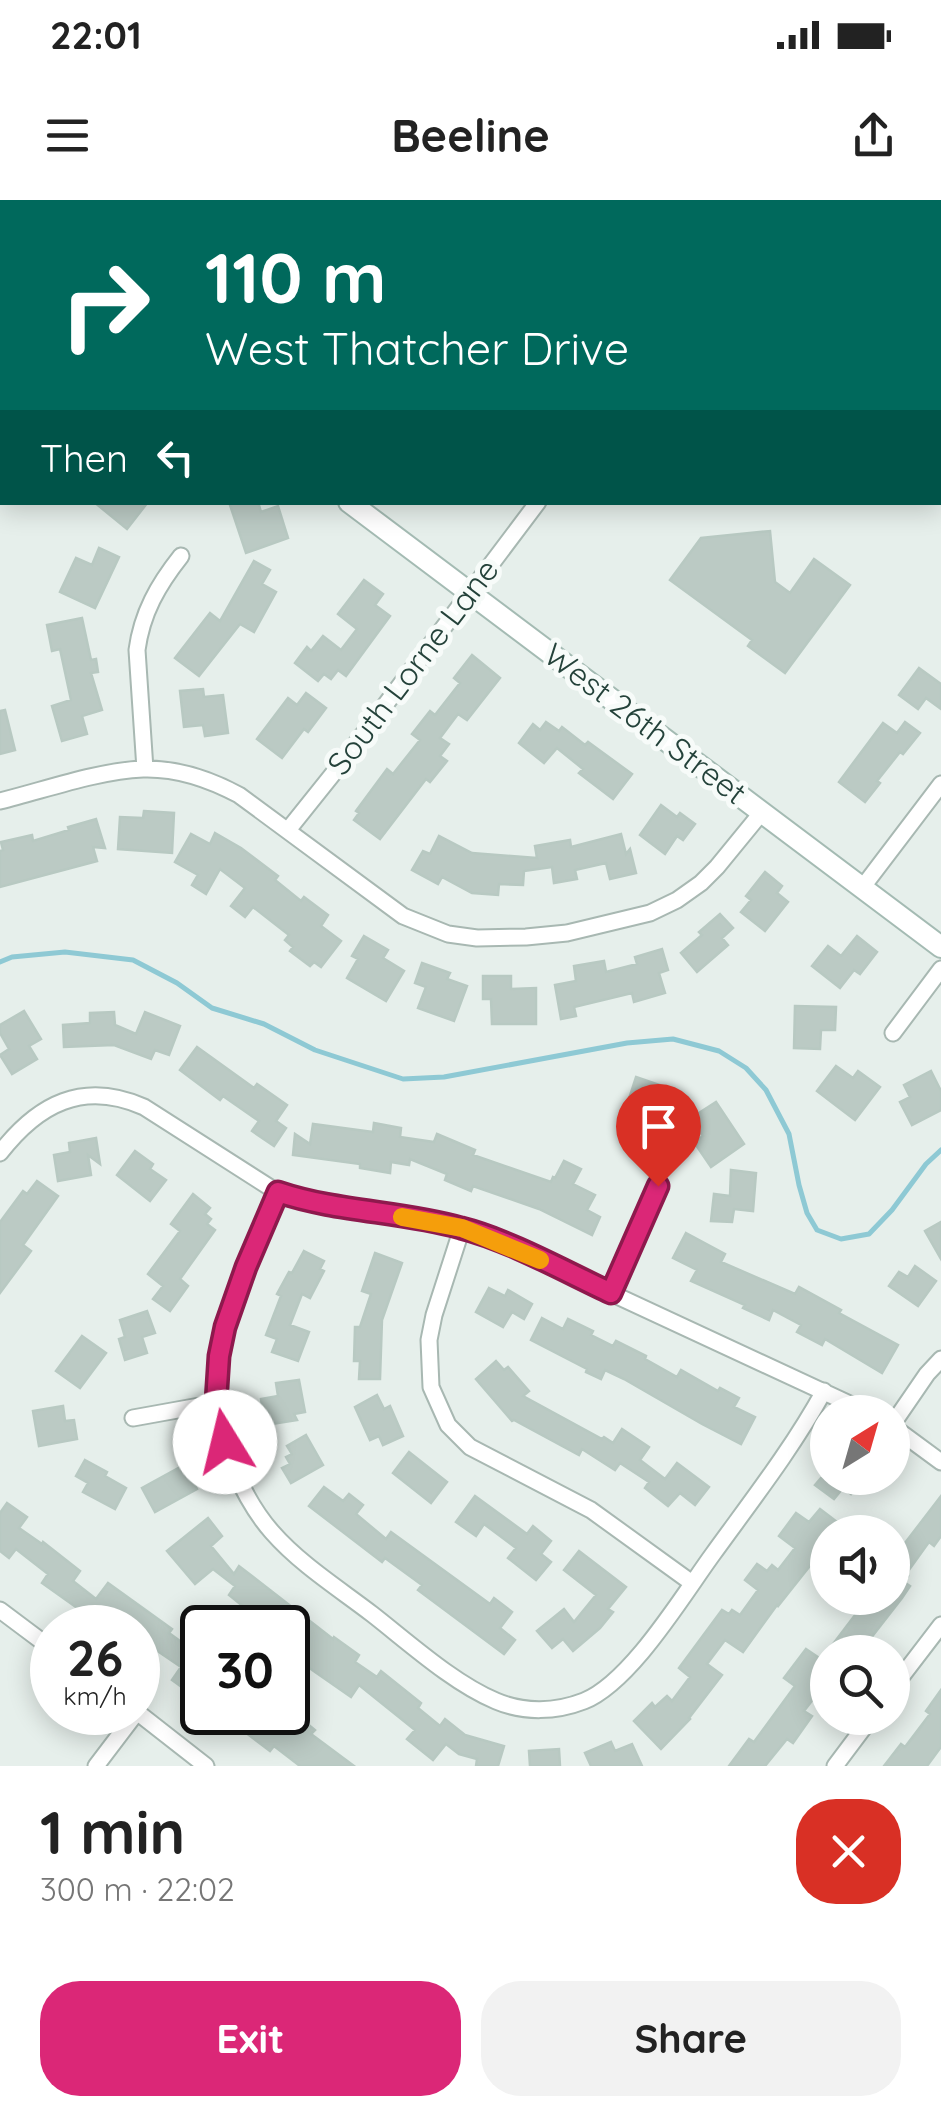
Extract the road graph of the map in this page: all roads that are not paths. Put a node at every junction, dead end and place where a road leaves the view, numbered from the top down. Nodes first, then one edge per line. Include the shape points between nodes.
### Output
1 (352, 505) edge
2 (536, 505) edge
3 (181, 556) dead end
4 (469, 592) junction
5 (144, 769) junction
6 (941, 784) edge
7 (0, 801) edge
8 (762, 812) junction
9 (288, 830) junction
10 (862, 888) junction
11 (941, 947) edge
12 (941, 969) edge
13 (892, 1032) dead end
14 (0, 1153) edge
15 (658, 1186) dead end
16 (278, 1192) junction
17 (462, 1228) junction
18 (611, 1293) junction
19 (941, 1359) edge
20 (824, 1390) junction
21 (834, 1395) edge
22 (910, 1400) edge
23 (216, 1402) junction
24 (134, 1418) dead end
25 (910, 1439) edge
26 (941, 1462) edge
27 (692, 1582) junction
28 (0, 1610) edge
29 (941, 1625) edge
30 (30, 1632) edge
31 (910, 1666) edge
32 (160, 1730) edge
33 (120, 1735) edge
34 (858, 1735) edge
35 (96, 1766) edge
36 (206, 1766) edge
37 (835, 1766) edge

1 - 4 main road, West 26th Street
2 - 4 street, South Lorne Lane
3 - 5 street via 154,594 140,630
4 - 8 main road, West 26th Street
4 - 9 street, South Lorne Lane
5 - 7 street
5 - 9 street via 220,785
6 - 10 street
8 - 9 street via 718,867 677,900 650,913 526,937 477,938 426,927
8 - 10 main road, West 26th Street
10 - 11 main road, West 26th Street
12 - 13 street
14 - 16 street via 47,1108 108,1096 144,1107
15 - 18 street
16 - 17 street
16 - 23 street via 228,1314
17 - 18 street
17 - 27 street via 430,1340 431,1387 448,1425 470,1448 591,1510
18 - 20 street
19 - 22 street
20 - 21 street
20 - 27 street
23 - 24 street
23 - 27 street via 244,1491 272,1532 449,1674 495,1701 552,1710 588,1700 634,1660
25 - 26 street
28 - 30 street
29 - 31 street
32 - 36 street
33 - 35 street
34 - 37 street

